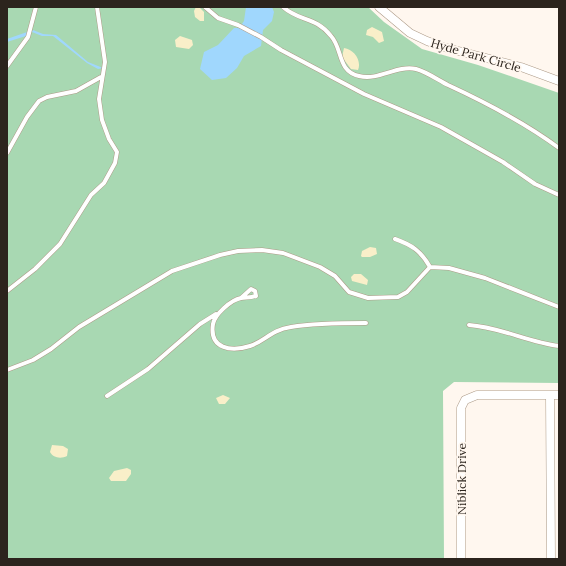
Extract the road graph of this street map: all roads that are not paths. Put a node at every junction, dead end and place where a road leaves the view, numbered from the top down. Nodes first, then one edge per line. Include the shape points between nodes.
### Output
1 (36, 7) edge
2 (97, 7) edge
3 (205, 7) edge
4 (283, 7) edge
5 (379, 7) edge
6 (7, 66) edge
7 (101, 77) junction
8 (559, 81) edge
9 (559, 148) edge
10 (7, 153) edge
11 (559, 195) edge
12 (395, 239) dead end
13 (430, 266) junction
14 (7, 291) edge
15 (241, 298) dead end
16 (559, 307) edge
17 (218, 313) junction
18 (366, 323) dead end
19 (469, 325) dead end
20 (559, 346) edge
21 (7, 370) edge
22 (555, 395) edge
23 (107, 396) dead end
24 (461, 559) edge
25 (551, 559) edge

1 - 6 lane via 31,32
2 - 7 lane via 105,57
3 - 11 lane via 218,18 238,25 364,94 441,127 503,162 535,184
4 - 9 lane via 295,16 321,25 333,37 340,59 350,72 371,77 408,68 416,70 488,104
5 - 8 street, Hyde Park Circle via 410,34 427,41 521,67
7 - 10 lane via 76,91 47,96 39,101
7 - 14 lane via 99,99 102,120 109,140 117,152 115,163 104,183 91,195 60,244 35,269
12 - 13 lane via 419,250
13 - 16 lane via 450,268 485,278
13 - 21 lane via 407,292 398,297 368,298 350,292 335,276 320,267 283,253 256,250 220,255 166,274 79,326 52,349
15 - 17 lane
17 - 18 lane via 213,328 218,345 240,349 252,345 276,330 290,327
17 - 23 lane via 200,324 148,369
19 - 20 lane via 492,328 532,341
22 - 24 street, Niblick Drive via 477,395 465,400 461,408
22 - 25 street

